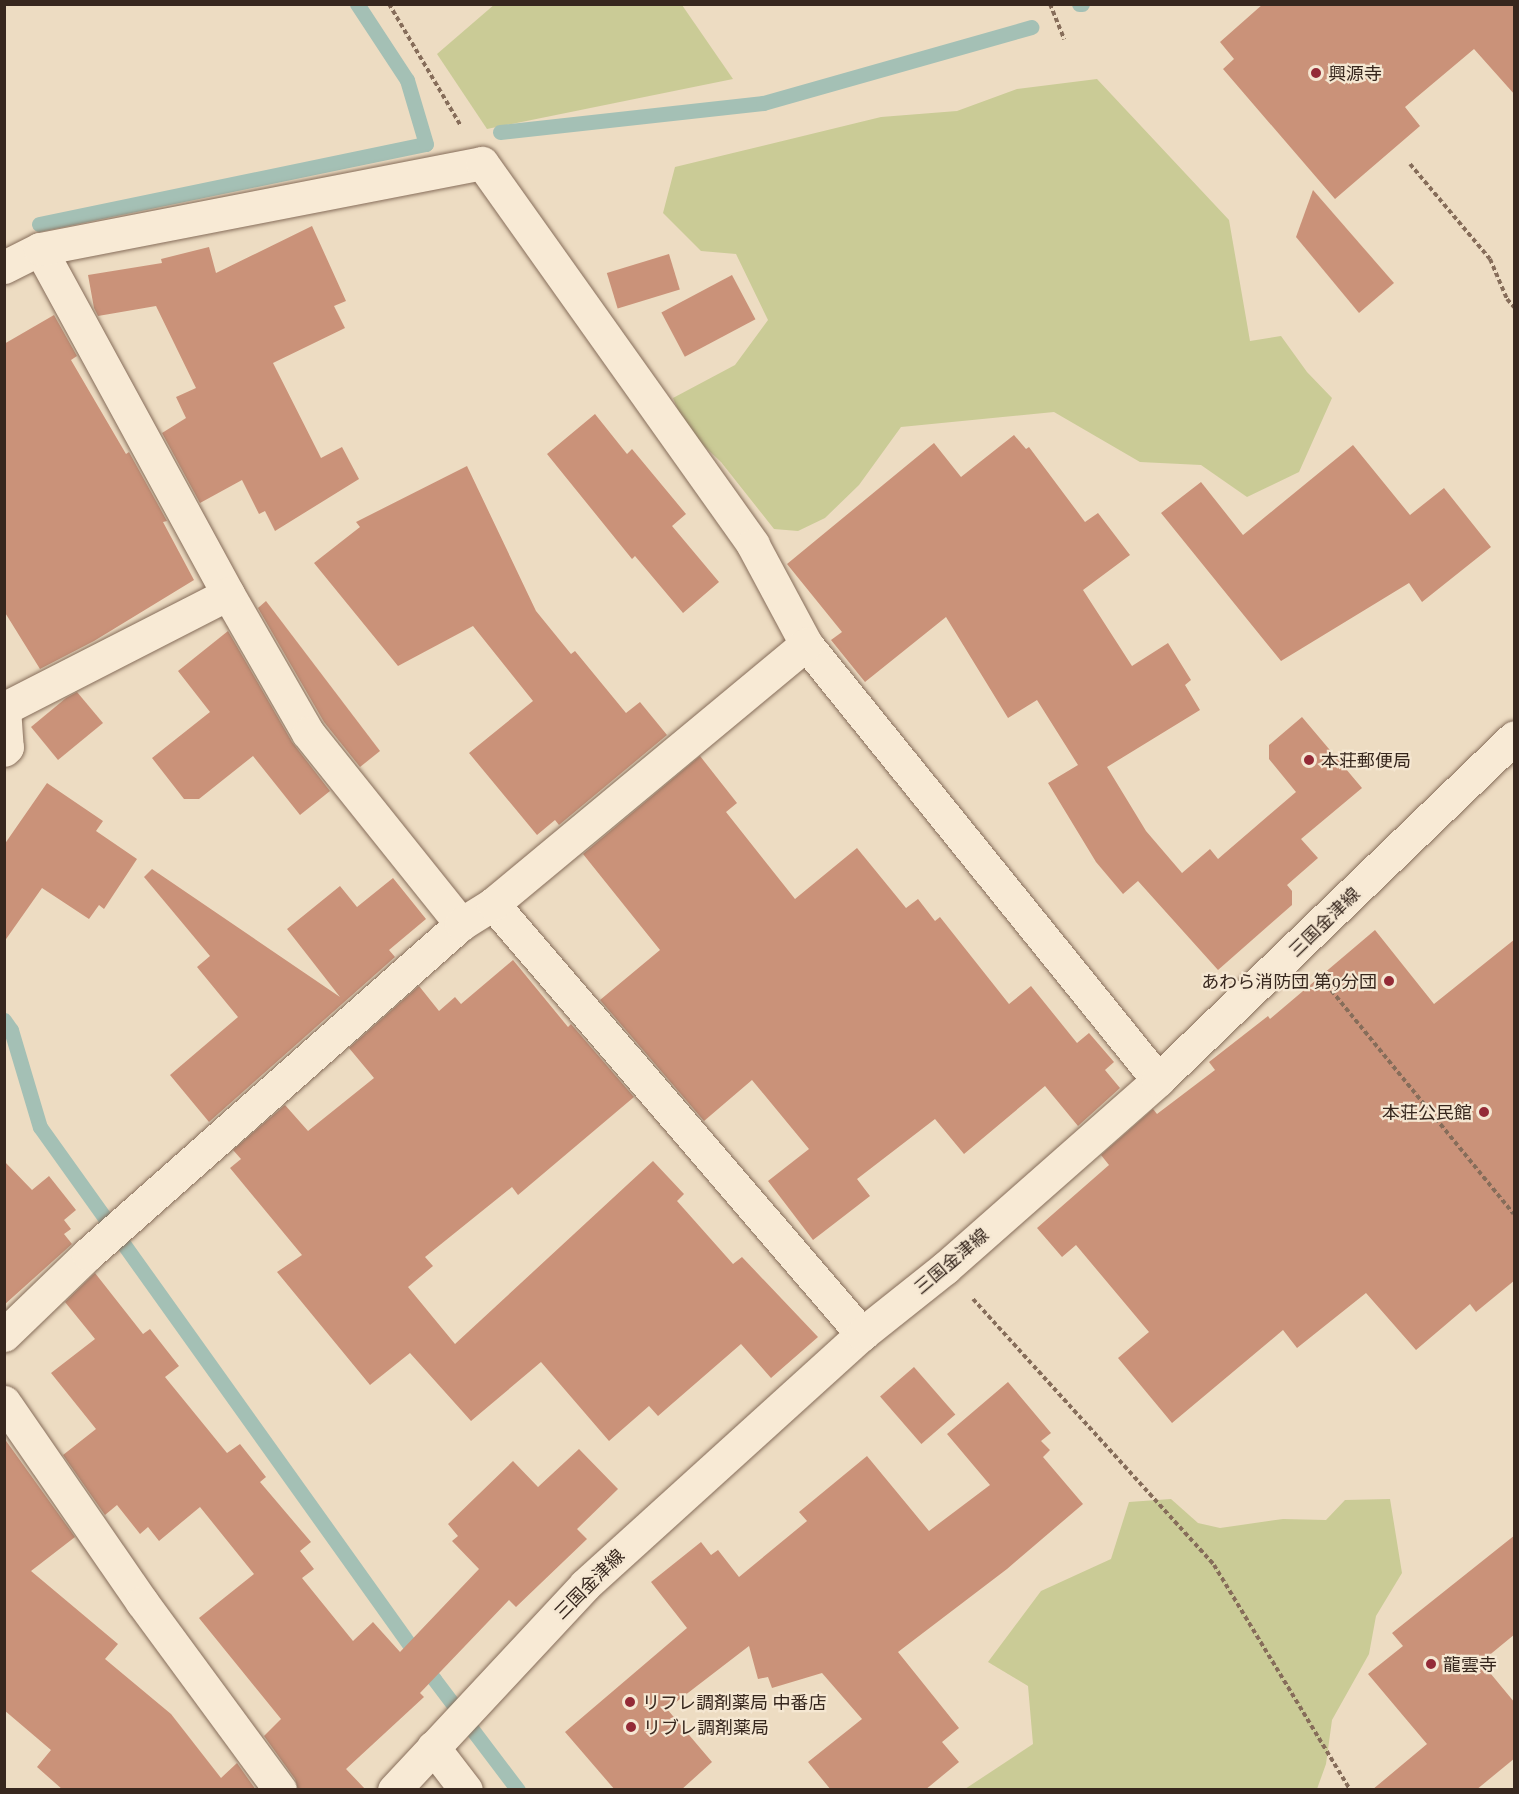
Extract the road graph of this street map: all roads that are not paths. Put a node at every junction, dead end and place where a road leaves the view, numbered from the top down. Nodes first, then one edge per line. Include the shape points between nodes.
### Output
1 (40, 249) junction
2 (4, 267) edge
3 (228, 594) junction
4 (806, 644) junction
5 (5, 708) edge
6 (1515, 737) edge
7 (4, 750) edge
8 (494, 904) junction
9 (461, 924) junction
10 (1158, 1080) junction
11 (862, 1334) junction
12 (4, 1335) edge
13 (4, 1402) edge
14 (439, 1739) junction
15 (280, 1790) edge
16 (394, 1790) edge
17 (466, 1790) edge

1 - 2 street
1 - 3 street
1 - 4 street via 482,163 753,545
3 - 5 street
3 - 9 street via 308,733
4 - 8 street
4 - 10 street
5 - 7 street
6 - 10 street, 三国金津線
8 - 9 street
8 - 11 street
9 - 12 street via 88,1254
10 - 11 street, 三国金津線 via 945,1268
11 - 14 street, 三国金津線 via 585,1585
13 - 15 street via 142,1602
14 - 16 street, 三国金津線
14 - 17 street

